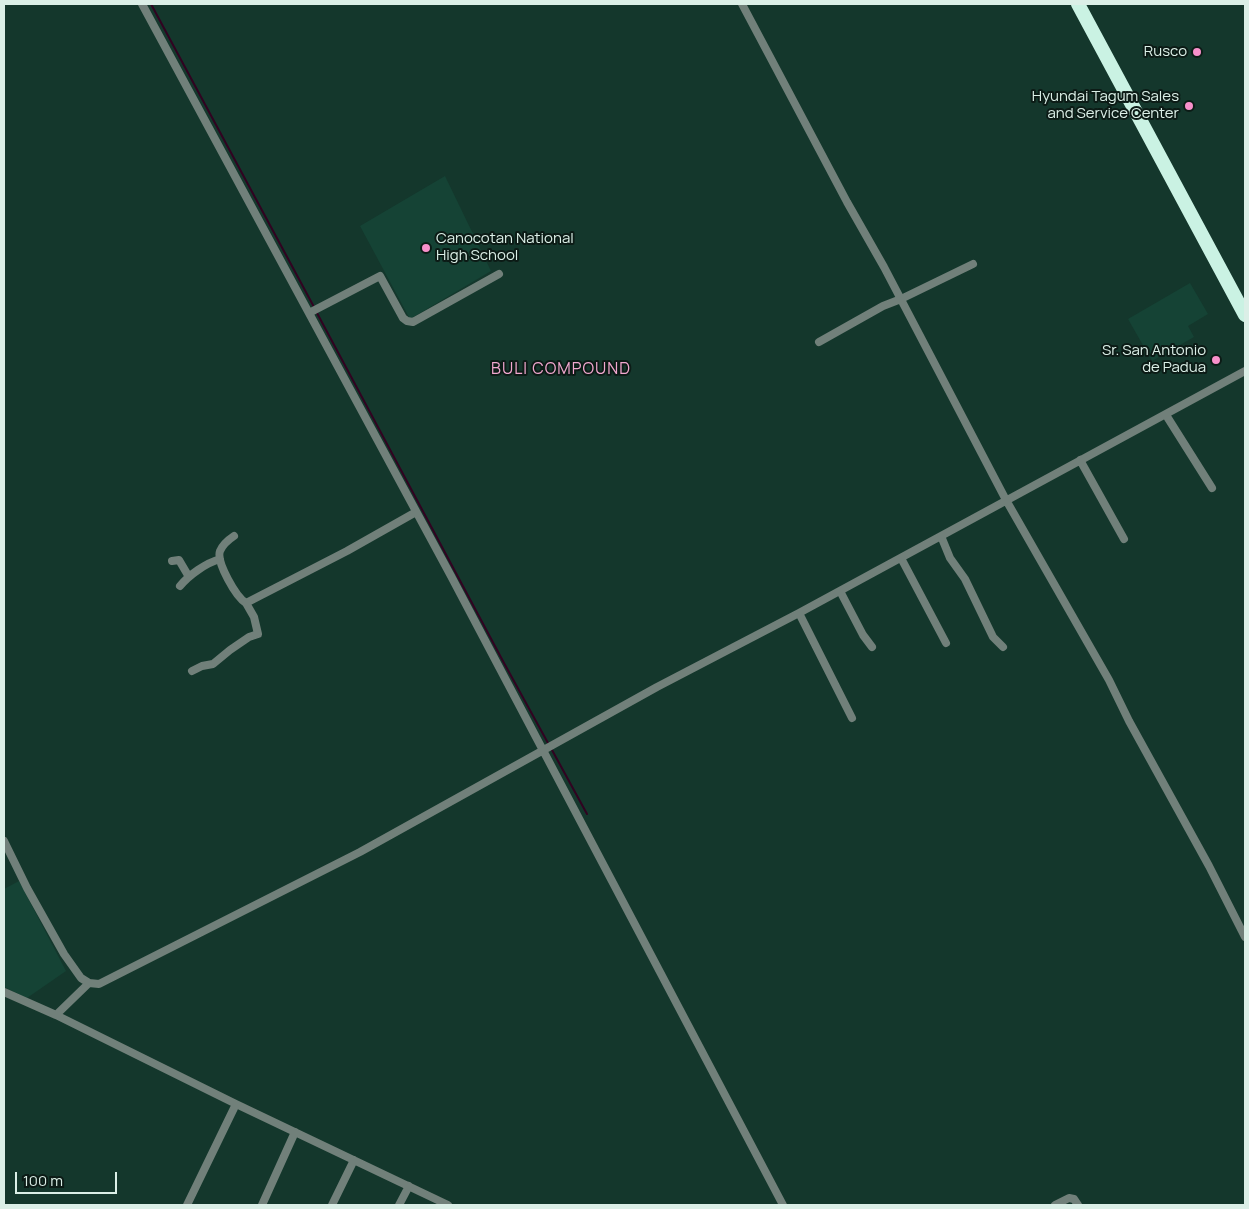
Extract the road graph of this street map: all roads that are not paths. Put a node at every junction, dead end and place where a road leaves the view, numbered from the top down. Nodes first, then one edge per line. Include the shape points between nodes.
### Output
1 (142, 4) edge
2 (742, 4) edge
3 (1078, 4) edge
4 (973, 264) dead end
5 (499, 274) dead end
6 (901, 299) junction
7 (309, 313) junction
8 (1245, 316) edge
9 (819, 342) dead end
10 (1245, 371) edge
11 (1166, 415) junction
12 (1080, 460) junction
13 (1212, 488) dead end
14 (1006, 500) junction
15 (416, 512) junction
16 (234, 536) dead end
17 (941, 536) junction
18 (1124, 539) dead end
19 (901, 558) junction
20 (220, 560) junction
21 (172, 561) dead end
22 (190, 578) junction
23 (180, 586) dead end
24 (840, 590) junction
25 (246, 603) junction
26 (799, 613) junction
27 (946, 643) dead end
28 (872, 647) dead end
29 (1003, 647) dead end
30 (192, 671) dead end
31 (852, 718) dead end
32 (544, 750) junction
33 (4, 841) edge
34 (1245, 937) edge
35 (89, 983) junction
36 (4, 992) edge
37 (56, 1015) junction
38 (236, 1104) junction
39 (296, 1132) junction
40 (354, 1160) junction
41 (408, 1186) junction
42 (186, 1205) edge
43 (262, 1205) edge
44 (332, 1205) edge
45 (399, 1205) edge
46 (448, 1205) edge
47 (783, 1205) edge
48 (1055, 1205) edge
49 (1078, 1205) edge

1 - 7 street
2 - 6 street
3 - 8 highway
4 - 6 street
5 - 7 street via 413,322 403,318 380,276
6 - 9 street
6 - 14 street
7 - 15 street
10 - 11 street
11 - 12 street
11 - 13 street
12 - 14 street
12 - 18 street
14 - 17 street
14 - 34 street via 1109,680
15 - 25 street
15 - 32 street
16 - 20 street via 222,546
17 - 19 street
17 - 29 street via 993,637
19 - 24 street
19 - 27 street
20 - 22 street
20 - 25 street via 238,597
21 - 22 street via 179,560
22 - 23 street
24 - 26 street
24 - 28 street
25 - 30 street via 258,634 213,664
26 - 31 street
26 - 32 street
32 - 35 street via 360,852 99,984
32 - 47 street
33 - 35 street via 64,954 81,978
35 - 37 street
36 - 37 street
37 - 38 street
38 - 39 street
38 - 42 street
39 - 40 street
39 - 43 street
40 - 41 street
40 - 44 street
41 - 45 street
41 - 46 street
48 - 49 street via 1069,1198

